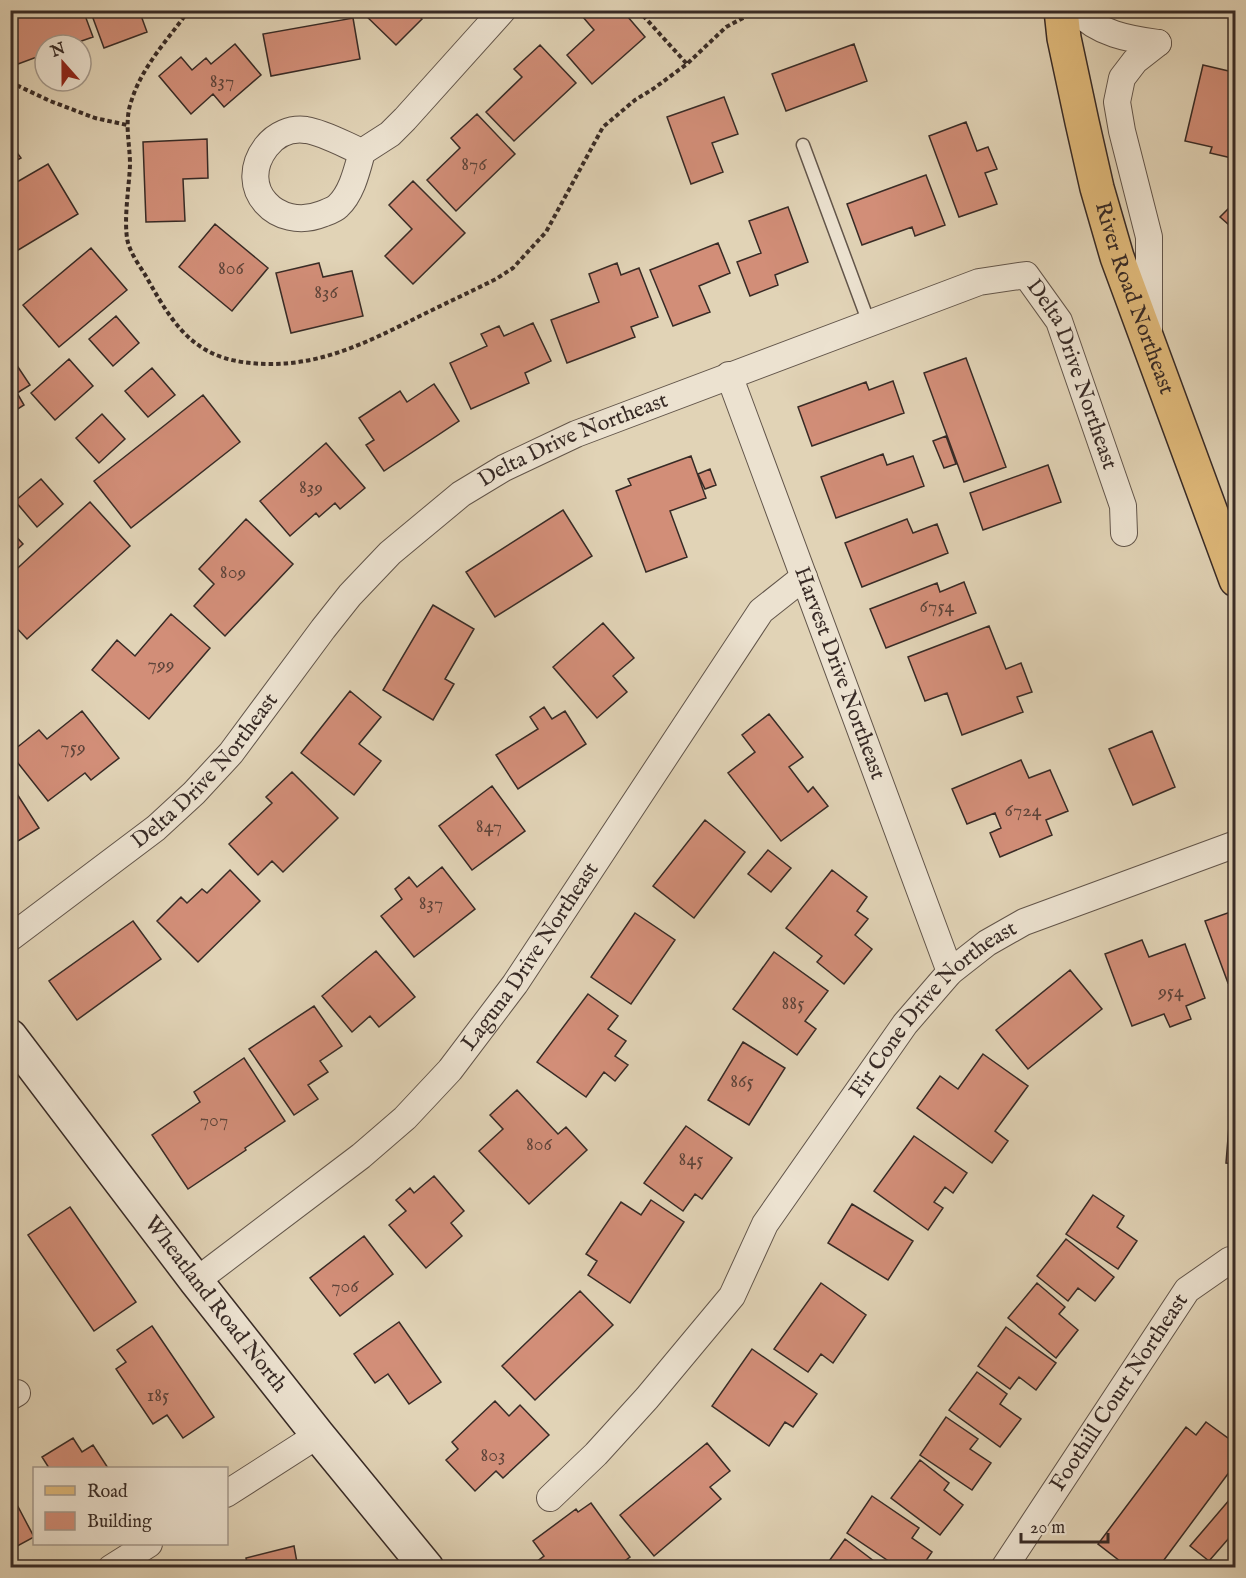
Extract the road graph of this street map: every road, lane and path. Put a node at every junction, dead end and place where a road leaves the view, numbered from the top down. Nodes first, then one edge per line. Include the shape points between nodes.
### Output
1 (189, 10) edge
2 (503, 10) edge
3 (638, 10) edge
4 (759, 10) edge
5 (1061, 10) edge
6 (1076, 10) edge
7 (687, 64) junction
8 (10, 82) edge
9 (127, 125) junction
10 (803, 145) dead end
11 (362, 152) dead end
12 (869, 323) junction
13 (1149, 344) junction
14 (729, 375) junction
15 (1124, 532) dead end
16 (804, 577) junction
17 (1236, 580) edge
18 (1236, 844) edge
19 (10, 938) edge
20 (950, 972) junction
21 (10, 1036) edge
22 (1230, 1260) dead end
23 (196, 1281) junction
24 (318, 1435) junction
25 (228, 1493) edge
26 (550, 1498) dead end
27 (147, 1545) edge
28 (111, 1568) edge
29 (428, 1568) edge
30 (1004, 1568) edge

1 - 9 path via 140,77
2 - 11 street via 405,119
3 - 7 path
4 - 7 path via 726,27
5 - 13 main road, River Road Northeast via 1097,188
6 - 13 street via 1122,38 1158,43 1122,78 1117,102 1149,237
7 - 9 path via 603,127 546,232 513,268 380,337 320,359 267,364 211,354 175,324 127,238
8 - 9 path via 95,118
10 - 12 lane
12 - 14 street, Delta Drive Northeast
12 - 15 street, Delta Drive Northeast via 979,282 1026,275 1059,321 1123,506
13 - 17 main road, River Road Northeast
14 - 16 street, Harvest Drive Northeast
14 - 19 street, Delta Drive Northeast via 576,434 504,468 461,494 390,553 350,595 231,753 194,793 156,828
16 - 20 street, Harvest Drive Northeast
16 - 23 street, Laguna Drive Northeast via 761,611 515,984 450,1070 405,1118 361,1156
18 - 20 street, Fir Cone Drive Northeast via 1024,922
20 - 26 street, Fir Cone Drive Northeast via 905,1024 765,1224 732,1296 647,1398
21 - 23 main road, Wheatland Road North
22 - 30 street, Foothill Court Northeast via 1187,1290
23 - 24 main road, Wheatland Road North
24 - 25 street
24 - 29 main road, Wheatland Road North
27 - 28 street

